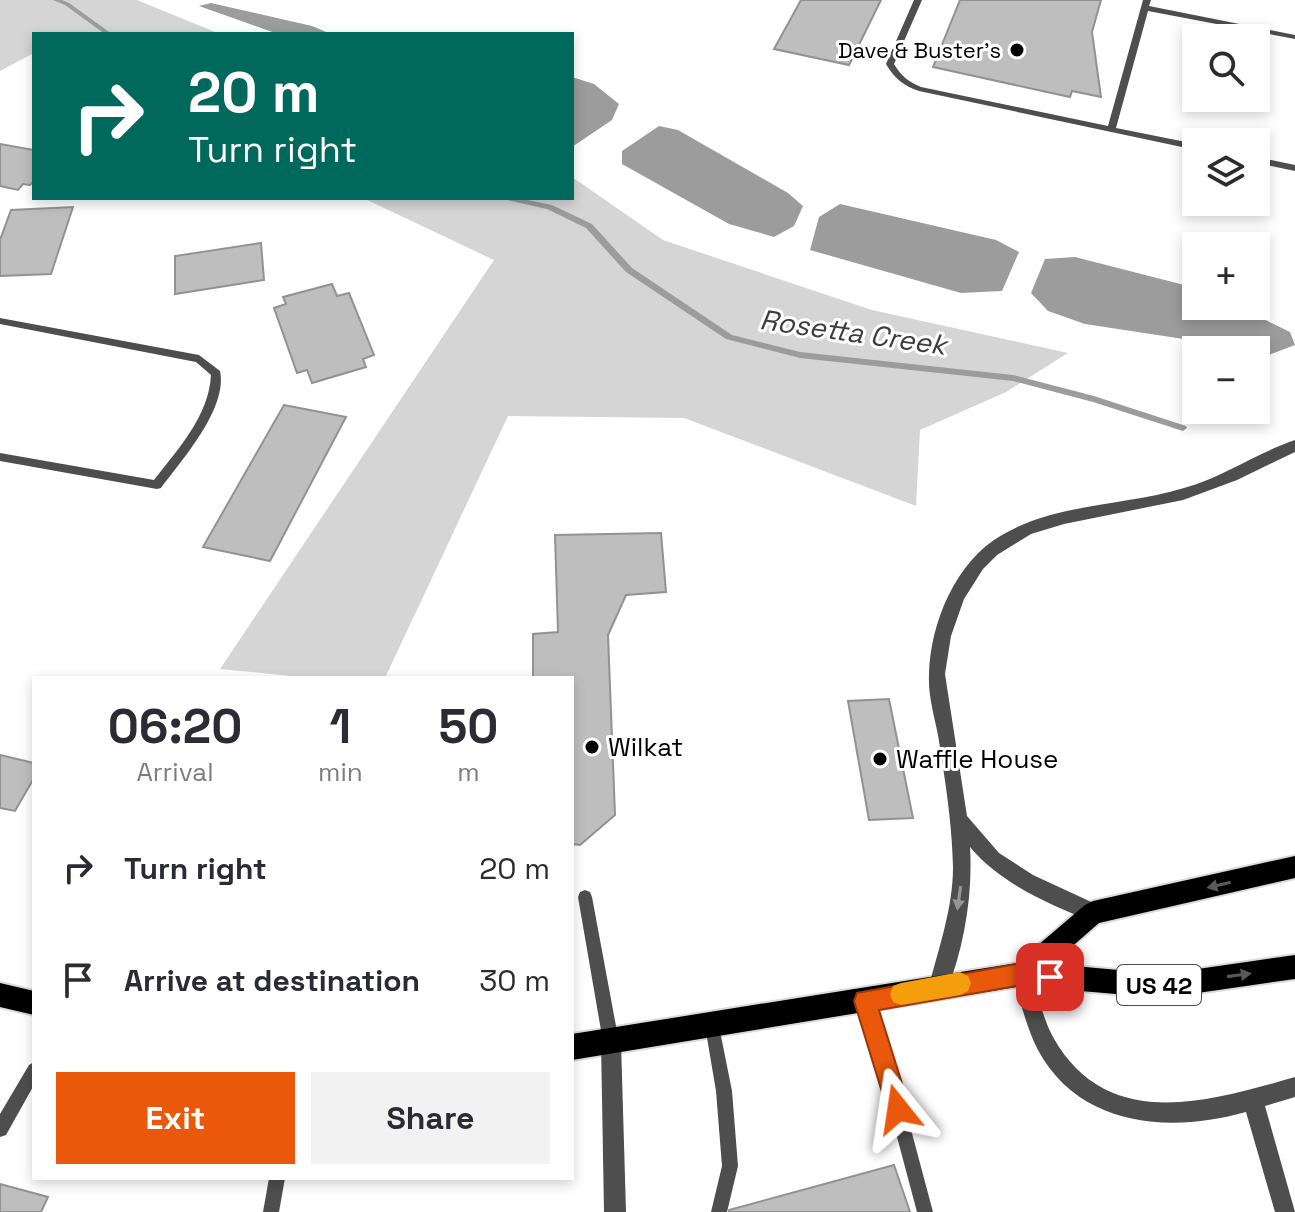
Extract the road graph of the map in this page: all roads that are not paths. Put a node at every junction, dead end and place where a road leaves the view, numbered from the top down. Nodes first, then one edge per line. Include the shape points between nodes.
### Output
1 (918, 0) edge
2 (1146, 4) edge
3 (1295, 37) edge
4 (1111, 130) junction
5 (1182, 144) edge
6 (1270, 163) edge
7 (1295, 168) edge
8 (0, 321) edge
9 (1295, 446) edge
10 (0, 457) edge
11 (959, 820) junction
12 (1295, 867) edge
13 (585, 897) dead end
14 (1093, 913) junction
15 (1295, 967) edge
16 (1022, 974) junction
17 (939, 986) junction
18 (0, 995) edge
19 (865, 1001) junction
20 (32, 1003) edge
21 (712, 1026) junction
22 (611, 1042) junction
23 (574, 1047) edge
24 (32, 1073) edge
25 (1295, 1087) edge
26 (1253, 1099) junction
27 (0, 1129) edge
28 (277, 1180) edge
29 (271, 1212) edge
30 (615, 1212) edge
31 (719, 1212) edge
32 (925, 1212) edge
33 (1286, 1212) edge

1 - 4 lane via 890,64 905,83
2 - 3 lane
2 - 4 lane
4 - 5 lane
6 - 7 lane
8 - 10 lane via 199,359 216,374 218,388 157,485
9 - 11 street via 1224,481 1167,499 1036,526 985,556 951,609 937,678
11 - 14 street via 992,859
11 -> 17 street via 962,872
12 -> 14 main road
13 - 22 lane
14 - 16 main road
16 -> 15 main road, US 42 via 1163,986
16 - 17 main road, US 42
16 - 26 street via 1046,1044 1070,1078 1096,1096 1138,1109 1181,1114
17 - 19 main road, US 42
18 - 20 main road
19 - 21 main road, US 42
19 - 32 lane
21 - 22 main road, US 42
21 - 31 lane via 730,1166
22 - 23 main road, US 42
22 - 30 street
24 - 27 lane
25 - 26 street
26 - 33 street
28 - 29 lane

